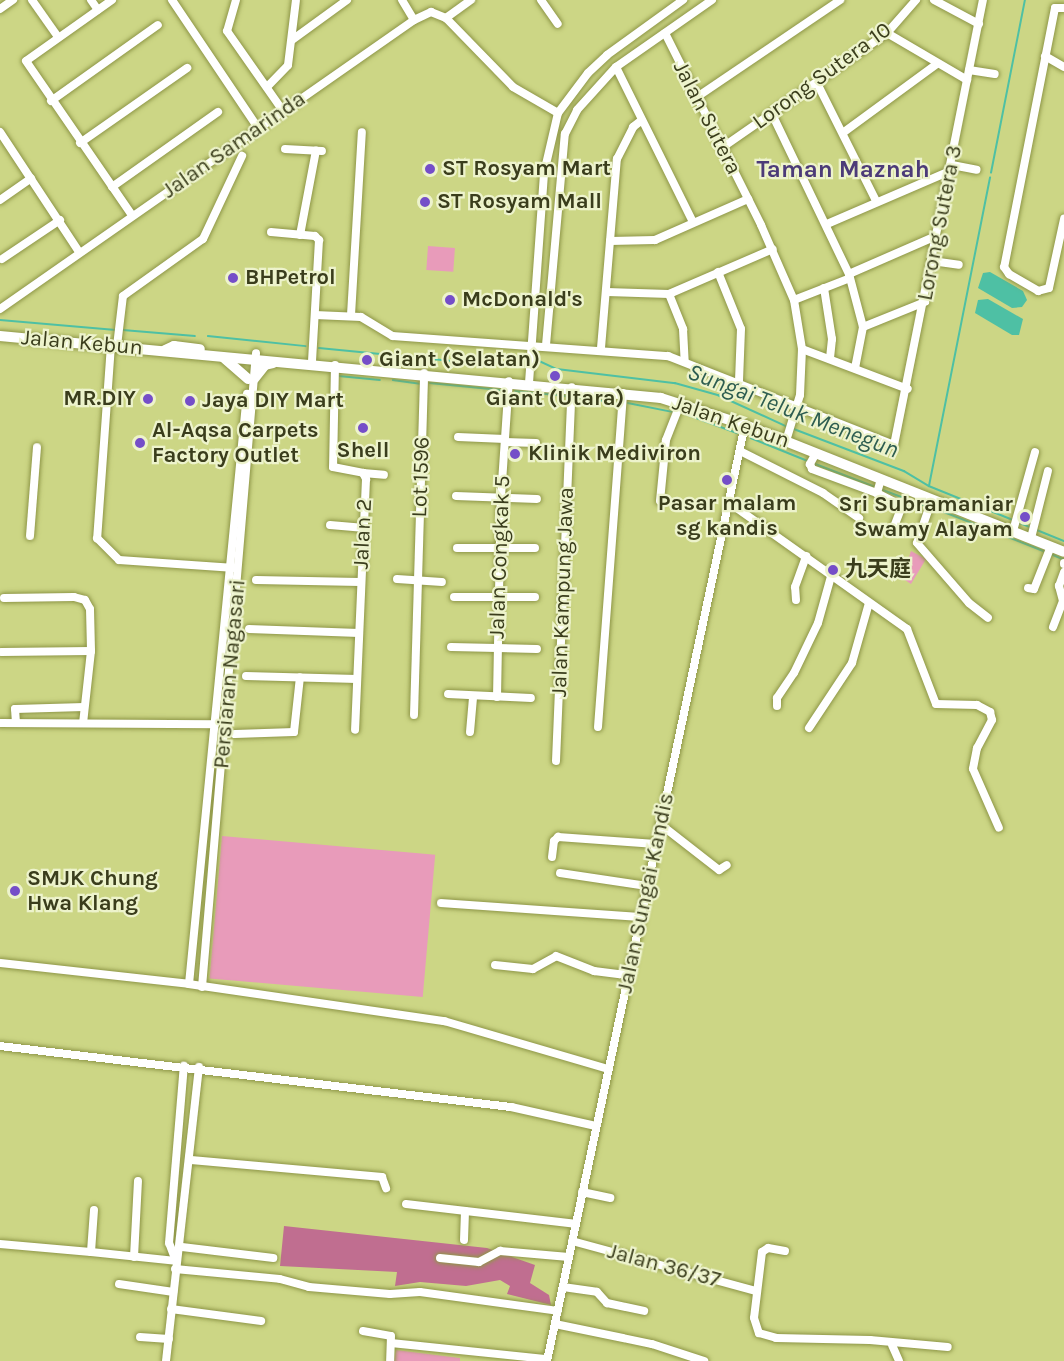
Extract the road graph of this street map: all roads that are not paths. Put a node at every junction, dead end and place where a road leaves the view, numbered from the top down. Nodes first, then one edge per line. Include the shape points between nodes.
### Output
1 (13, 0) edge
2 (32, 0) edge
3 (91, 0) edge
4 (112, 0) edge
5 (172, 0) edge
6 (237, 0) edge
7 (296, 0) edge
8 (347, 0) edge
9 (402, 0) edge
10 (471, 0) edge
11 (541, 0) edge
12 (683, 0) edge
13 (712, 0) edge
14 (840, 0) edge
15 (916, 0) edge
16 (934, 0) edge
17 (983, 0) edge
18 (1061, 7) edge
19 (0, 9) edge
20 (98, 10) junction
21 (446, 18) junction
22 (414, 20) junction
23 (558, 24) dead end
24 (979, 24) junction
25 (158, 25) dead end
26 (665, 33) junction
27 (887, 33) junction
28 (58, 37) junction
29 (292, 40) junction
30 (1045, 56) junction
31 (937, 64) junction
32 (616, 67) junction
33 (1064, 67) edge
34 (187, 68) dead end
35 (969, 70) junction
36 (995, 74) dead end
37 (967, 80) junction
38 (817, 83) junction
39 (267, 87) junction
40 (697, 97) junction
41 (51, 101) junction
42 (283, 111) junction
43 (218, 112) dead end
44 (558, 113) junction
45 (772, 114) junction
46 (642, 120) junction
47 (255, 125) junction
48 (362, 132) dead end
49 (844, 132) junction
50 (1, 138) edge
51 (80, 143) junction
52 (723, 147) junction
53 (285, 149) dead end
54 (242, 156) dead end
55 (951, 168) junction
56 (977, 170) dead end
57 (31, 178) junction
58 (112, 187) junction
59 (748, 199) junction
60 (0, 200) edge
61 (876, 201) junction
62 (132, 215) junction
63 (1064, 219) edge
64 (60, 220) junction
65 (693, 222) junction
66 (827, 224) junction
67 (271, 232) dead end
68 (300, 235) junction
69 (936, 236) junction
70 (610, 240) junction
71 (773, 249) junction
72 (79, 252) junction
73 (2, 259) dead end
74 (932, 261) junction
75 (959, 265) dead end
76 (718, 272) junction
77 (849, 276) junction
78 (824, 288) junction
79 (607, 291) junction
80 (669, 294) junction
81 (794, 300) junction
82 (925, 302) junction
83 (0, 309) edge
84 (315, 315) junction
85 (351, 315) junction
86 (863, 327) junction
87 (0, 336) edge
88 (546, 345) junction
89 (114, 346) junction
90 (531, 347) junction
91 (601, 348) junction
92 (802, 349) junction
93 (165, 350) junction
94 (253, 357) junction
95 (224, 358) junction
96 (830, 359) junction
97 (276, 362) junction
98 (309, 362) junction
99 (685, 362) junction
100 (335, 365) junction
101 (855, 368) junction
102 (424, 373) junction
103 (251, 379) junction
104 (509, 381) junction
105 (739, 381) junction
106 (529, 383) junction
107 (572, 387) junction
108 (908, 388) junction
109 (623, 393) junction
110 (681, 402) junction
111 (798, 407) junction
112 (745, 425) junction
113 (790, 432) junction
114 (458, 437) dead end
115 (505, 440) junction
116 (536, 443) dead end
117 (38, 447) dead end
118 (740, 452) junction
119 (1035, 452) dead end
120 (812, 459) junction
121 (1048, 471) dead end
122 (363, 473) junction
123 (384, 475) dead end
124 (879, 487) junction
125 (456, 496) dead end
126 (501, 497) junction
127 (537, 499) dead end
128 (660, 501) dead end
129 (731, 504) junction
130 (929, 504) junction
131 (859, 518) dead end
132 (1016, 524) junction
133 (330, 525) dead end
134 (894, 527) dead end
135 (362, 528) junction
136 (1033, 531) junction
137 (30, 536) dead end
138 (499, 547) junction
139 (457, 548) dead end
140 (535, 548) dead end
141 (1049, 551) junction
142 (1064, 552) edge
143 (806, 556) junction
144 (235, 568) junction
145 (1064, 572) edge
146 (832, 573) junction
147 (397, 579) dead end
148 (256, 580) dead end
149 (418, 580) junction
150 (360, 582) junction
151 (442, 582) dead end
152 (1028, 588) dead end
153 (454, 597) dead end
154 (535, 597) dead end
155 (4, 598) dead end
156 (498, 598) junction
157 (796, 600) dead end
158 (869, 603) junction
159 (988, 618) dead end
160 (1053, 627) dead end
161 (249, 629) dead end
162 (359, 633) junction
163 (451, 647) dead end
164 (497, 648) junction
165 (537, 649) dead end
166 (91, 651) junction
167 (1, 652) edge
168 (246, 676) dead end
169 (300, 677) junction
170 (357, 679) junction
171 (448, 694) dead end
172 (473, 696) junction
173 (497, 697) junction
174 (531, 698) dead end
175 (777, 706) dead end
176 (84, 707) junction
177 (414, 715) dead end
178 (0, 723) edge
179 (16, 723) junction
180 (83, 723) junction
181 (215, 724) junction
182 (598, 727) dead end
183 (809, 728) dead end
184 (355, 730) dead end
185 (470, 732) dead end
186 (235, 734) dead end
187 (556, 761) dead end
188 (660, 824) junction
189 (999, 828) dead end
190 (656, 844) junction
191 (552, 857) dead end
192 (727, 866) dead end
193 (560, 873) dead end
194 (647, 886) junction
195 (441, 903) dead end
196 (640, 917) junction
197 (0, 963) edge
198 (495, 965) dead end
199 (204, 967) junction
200 (191, 968) junction
201 (629, 968) junction
202 (189, 984) junction
203 (202, 987) junction
204 (0, 1046) edge
205 (184, 1066) junction
206 (199, 1067) junction
207 (608, 1069) junction
208 (182, 1087) junction
209 (197, 1089) junction
210 (596, 1126) junction
211 (191, 1160) junction
212 (138, 1181) dead end
213 (386, 1188) dead end
214 (582, 1192) junction
215 (610, 1198) dead end
216 (406, 1204) dead end
217 (94, 1210) dead end
218 (465, 1211) junction
219 (575, 1224) junction
220 (464, 1240) dead end
221 (572, 1241) junction
222 (0, 1244) edge
223 (182, 1247) junction
224 (785, 1251) dead end
225 (91, 1252) junction
226 (135, 1257) junction
227 (568, 1257) junction
228 (273, 1258) dead end
229 (440, 1258) dead end
230 (175, 1265) junction
231 (119, 1284) dead end
232 (563, 1287) junction
233 (756, 1291) junction
234 (172, 1292) junction
235 (171, 1309) junction
236 (558, 1311) junction
237 (644, 1311) dead end
238 (261, 1321) dead end
239 (555, 1324) junction
240 (363, 1331) dead end
241 (140, 1336) dead end
242 (169, 1340) junction
243 (391, 1342) junction
244 (948, 1347) dead end
245 (897, 1351) edge
246 (547, 1360) edge
247 (166, 1361) edge
248 (390, 1361) edge
249 (704, 1361) edge

1 - 19 street
2 - 28 street
3 - 20 street
4 - 20 street
5 - 47 street
6 - 39 street via 226,28
7 - 29 street
8 - 29 street
9 - 22 street
10 - 21 street
11 - 23 street
12 - 44 street via 607,55
13 - 26 street
14 - 40 street
15 - 27 street, Lorong Sutera 10
16 - 24 street
17 - 24 street, Lorong Sutera 3
18 - 30 street
20 - 28 street
21 - 22 street, Jalan Samarinda via 431,12
21 - 44 street via 513,87
22 - 42 street, Jalan Samarinda
24 - 35 street, Lorong Sutera 3
25 - 41 street
26 - 32 street
26 - 40 street, Jalan Sutera
27 - 31 street
27 - 38 street, Lorong Sutera 10
28 - 41 street via 26,61
29 - 39 street via 285,70
30 - 33 street
30 - 63 street via 1004,267 1016,280 1046,291 1052,284
31 - 37 street
31 - 49 street
32 - 46 street
32 - 88 street via 577,110 565,134
34 - 51 street
35 - 36 street
35 - 37 street, Lorong Sutera 3
37 - 55 street, Lorong Sutera 3
38 - 45 street, Lorong Sutera 10
38 - 49 street
39 - 42 street
40 - 52 street, Jalan Sutera
41 - 51 street
42 - 47 street, Jalan Samarinda
43 - 58 street, Jalan Samarinda
44 - 90 street via 544,173
45 - 52 street, Lorong Sutera 10
45 - 66 street
46 - 65 street
46 - 70 street via 633,127 617,159
47 - 62 street, Jalan Samarinda
48 - 85 street
49 - 61 street
50 - 57 street
51 - 58 street
52 - 59 street, Jalan Sutera
53 - 68 street via 319,150
54 - 89 street via 203,239 126,293
55 - 56 street
55 - 61 street
55 - 69 street, Lorong Sutera 3
57 - 60 street
57 - 64 street
58 - 62 street
59 - 65 street
59 - 71 street, Jalan Sutera
61 - 66 street
62 - 72 street, Jalan Samarinda
64 - 72 street
64 - 73 street
65 - 70 street via 655,240
66 - 77 street
67 - 68 street
68 - 84 street via 318,238
69 - 74 street, Lorong Sutera 3
69 - 77 street
70 - 79 street
71 - 76 street
71 - 81 street, Jalan Sutera
72 - 83 street, Jalan Samarinda
74 - 75 street
74 - 82 street, Lorong Sutera 3
76 - 80 street
76 - 105 street via 741,329
77 - 78 street
77 - 86 street
78 - 81 street
78 - 96 street via 832,339
79 - 80 street
79 - 91 street
80 - 99 street via 683,329
81 - 92 street, Jalan Sutera
82 - 86 street
82 - 108 street, Lorong Sutera 3
84 - 85 street
84 - 98 street
85 - 90 street via 367,319 393,336
86 - 101 street
87 - 89 main road, Jalan Kebun
88 - 90 street
88 - 91 street
89 - 93 main road, Jalan Kebun
89 - 144 street via 97,538 119,560
90 - 106 street
91 - 99 street via 668,356
92 - 96 street
92 - 111 street, Jalan Sutera
93 - 94 main road, Jalan Kebun via 174,346
93 - 95 main road, Jalan Kebun
94 - 95 main road, Jalan Kebun
94 - 97 main road, Jalan Kebun
94 - 98 main road, Jalan Kebun
94 - 103 street, Persiaran Nagasari
95 - 103 main road
96 - 101 street
97 - 98 main road, Jalan Kebun
97 - 103 main road via 265,365
98 - 100 main road, Jalan Kebun
99 - 105 street
100 - 102 main road, Jalan Kebun
100 - 122 street, Jalan 2 via 333,467
101 - 108 street
102 - 104 main road, Jalan Kebun
102 - 149 street, Lot 1596
103 - 144 street, Persiaran Nagasari
104 - 106 main road, Jalan Kebun
104 - 115 street, Jalan Congkak 5
105 - 111 street
106 - 107 main road, Jalan Kebun
107 - 109 main road, Jalan Kebun
107 - 187 street, Jalan Kampung Jawa
108 - 111 street, Lorong Sutera 3 via 894,445
109 - 110 main road, Jalan Kebun
109 - 182 street
110 - 112 main road, Jalan Kebun
110 - 128 street via 666,440
111 - 113 street, Jalan Sutera
112 - 113 main road, Jalan Kebun
112 - 118 street, Jalan Sungai Kandis
113 - 120 main road, Jalan Kebun
114 - 115 street
115 - 116 street
115 - 126 street, Jalan Congkak 5
117 - 137 street
118 - 129 street, Jalan Sungai Kandis
118 - 131 street via 823,493
119 - 132 street
120 - 124 main road, Jalan Kebun
120 - 124 street via 818,472
121 - 136 street
122 - 123 street
122 - 135 street, Jalan 2 via 366,479
124 - 130 main road, Jalan Kebun
124 - 134 street via 902,506
125 - 126 street
126 - 127 street
126 - 138 street, Jalan Congkak 5
129 - 143 street
129 - 188 street, Jalan Sungai Kandis
130 - 132 main road, Jalan Kebun
130 - 159 street via 917,543 969,603
132 - 136 main road, Jalan Kebun
133 - 135 street
135 - 150 street, Jalan 2
136 - 141 main road, Jalan Kebun
138 - 139 street
138 - 140 street
138 - 156 street, Jalan Congkak 5
141 - 142 main road, Jalan Kebun
141 - 152 street via 1034,589
143 - 146 street
143 - 157 street via 795,587
144 - 181 street, Persiaran Nagasari
144 - 199 street, Persiaran Nagasari
145 - 160 street via 1059,586 1063,601
146 - 158 street
146 - 175 street via 818,623 777,698
147 - 149 street
148 - 150 street
149 - 151 street
149 - 177 street, Lot 1596
150 - 162 street, Jalan 2
153 - 156 street
154 - 156 street
155 - 166 street via 85,600 90,609
156 - 164 street, Jalan Congkak 5
158 - 183 street via 852,663
158 - 189 street via 910,633 936,704 977,705 990,712 992,720 977,748 973,769
161 - 162 street
162 - 170 street, Jalan 2
163 - 164 street
164 - 165 street
164 - 173 street, Jalan Congkak 5
166 - 167 street
166 - 176 street
168 - 169 street
169 - 170 street
169 - 186 street via 294,732
170 - 184 street, Jalan 2
171 - 172 street
172 - 173 street
172 - 185 street
173 - 174 street
176 - 179 street via 15,709
176 - 180 street
178 - 179 street
179 - 180 street
180 - 181 street
181 - 200 street, Persiaran Nagasari
188 - 190 street, Jalan Sungai Kandis
188 - 192 street via 719,870
190 - 191 street via 558,837
190 - 194 street, Jalan Sungai Kandis
193 - 194 street
194 - 196 street, Jalan Sungai Kandis
195 - 196 street
196 - 201 street, Jalan Sungai Kandis
197 - 202 street
198 - 201 street via 533,969 556,956 594,971 620,974
199 - 200 street via 198,976
199 - 203 street, Persiaran Nagasari
200 - 202 street, Persiaran Nagasari
201 - 207 street, Jalan Sungai Kandis
202 - 203 street
203 - 207 street via 462,1025
204 - 205 street
205 - 206 street
205 - 208 street
206 - 209 street
206 - 210 street via 511,1107
207 - 210 street, Jalan Sungai Kandis
208 - 209 street via 190,1077
208 - 230 street via 169,1243
209 - 211 street
210 - 214 street, Jalan Sungai Kandis
211 - 213 street via 382,1177
211 - 223 street
212 - 226 street
214 - 215 street
214 - 219 street, Jalan Sungai Kandis
216 - 218 street
217 - 225 street
218 - 219 street
218 - 220 street
219 - 221 street, Jalan Sungai Kandis
221 - 227 street, Jalan Sungai Kandis
221 - 233 street, Jalan 36/37
222 - 225 street
223 - 228 street
223 - 230 street
224 - 233 street via 764,1249
225 - 226 street
226 - 230 street
227 - 229 street via 500,1251 479,1262
227 - 232 street, Jalan Sungai Kandis
230 - 234 street
230 - 236 street via 280,1279 309,1287 390,1294 420,1292
231 - 234 street
232 - 236 street, Jalan Sungai Kandis
232 - 237 street via 597,1292 607,1303
233 - 245 street via 754,1326 759,1333 776,1338 870,1340
234 - 235 street
235 - 238 street
235 - 242 street
236 - 239 street, Jalan Sungai Kandis
239 - 246 street, Jalan Sungai Kandis
239 - 249 street via 652,1344
240 - 243 street via 388,1335
241 - 242 street
242 - 247 street
243 - 246 street
243 - 248 street
244 - 245 street

